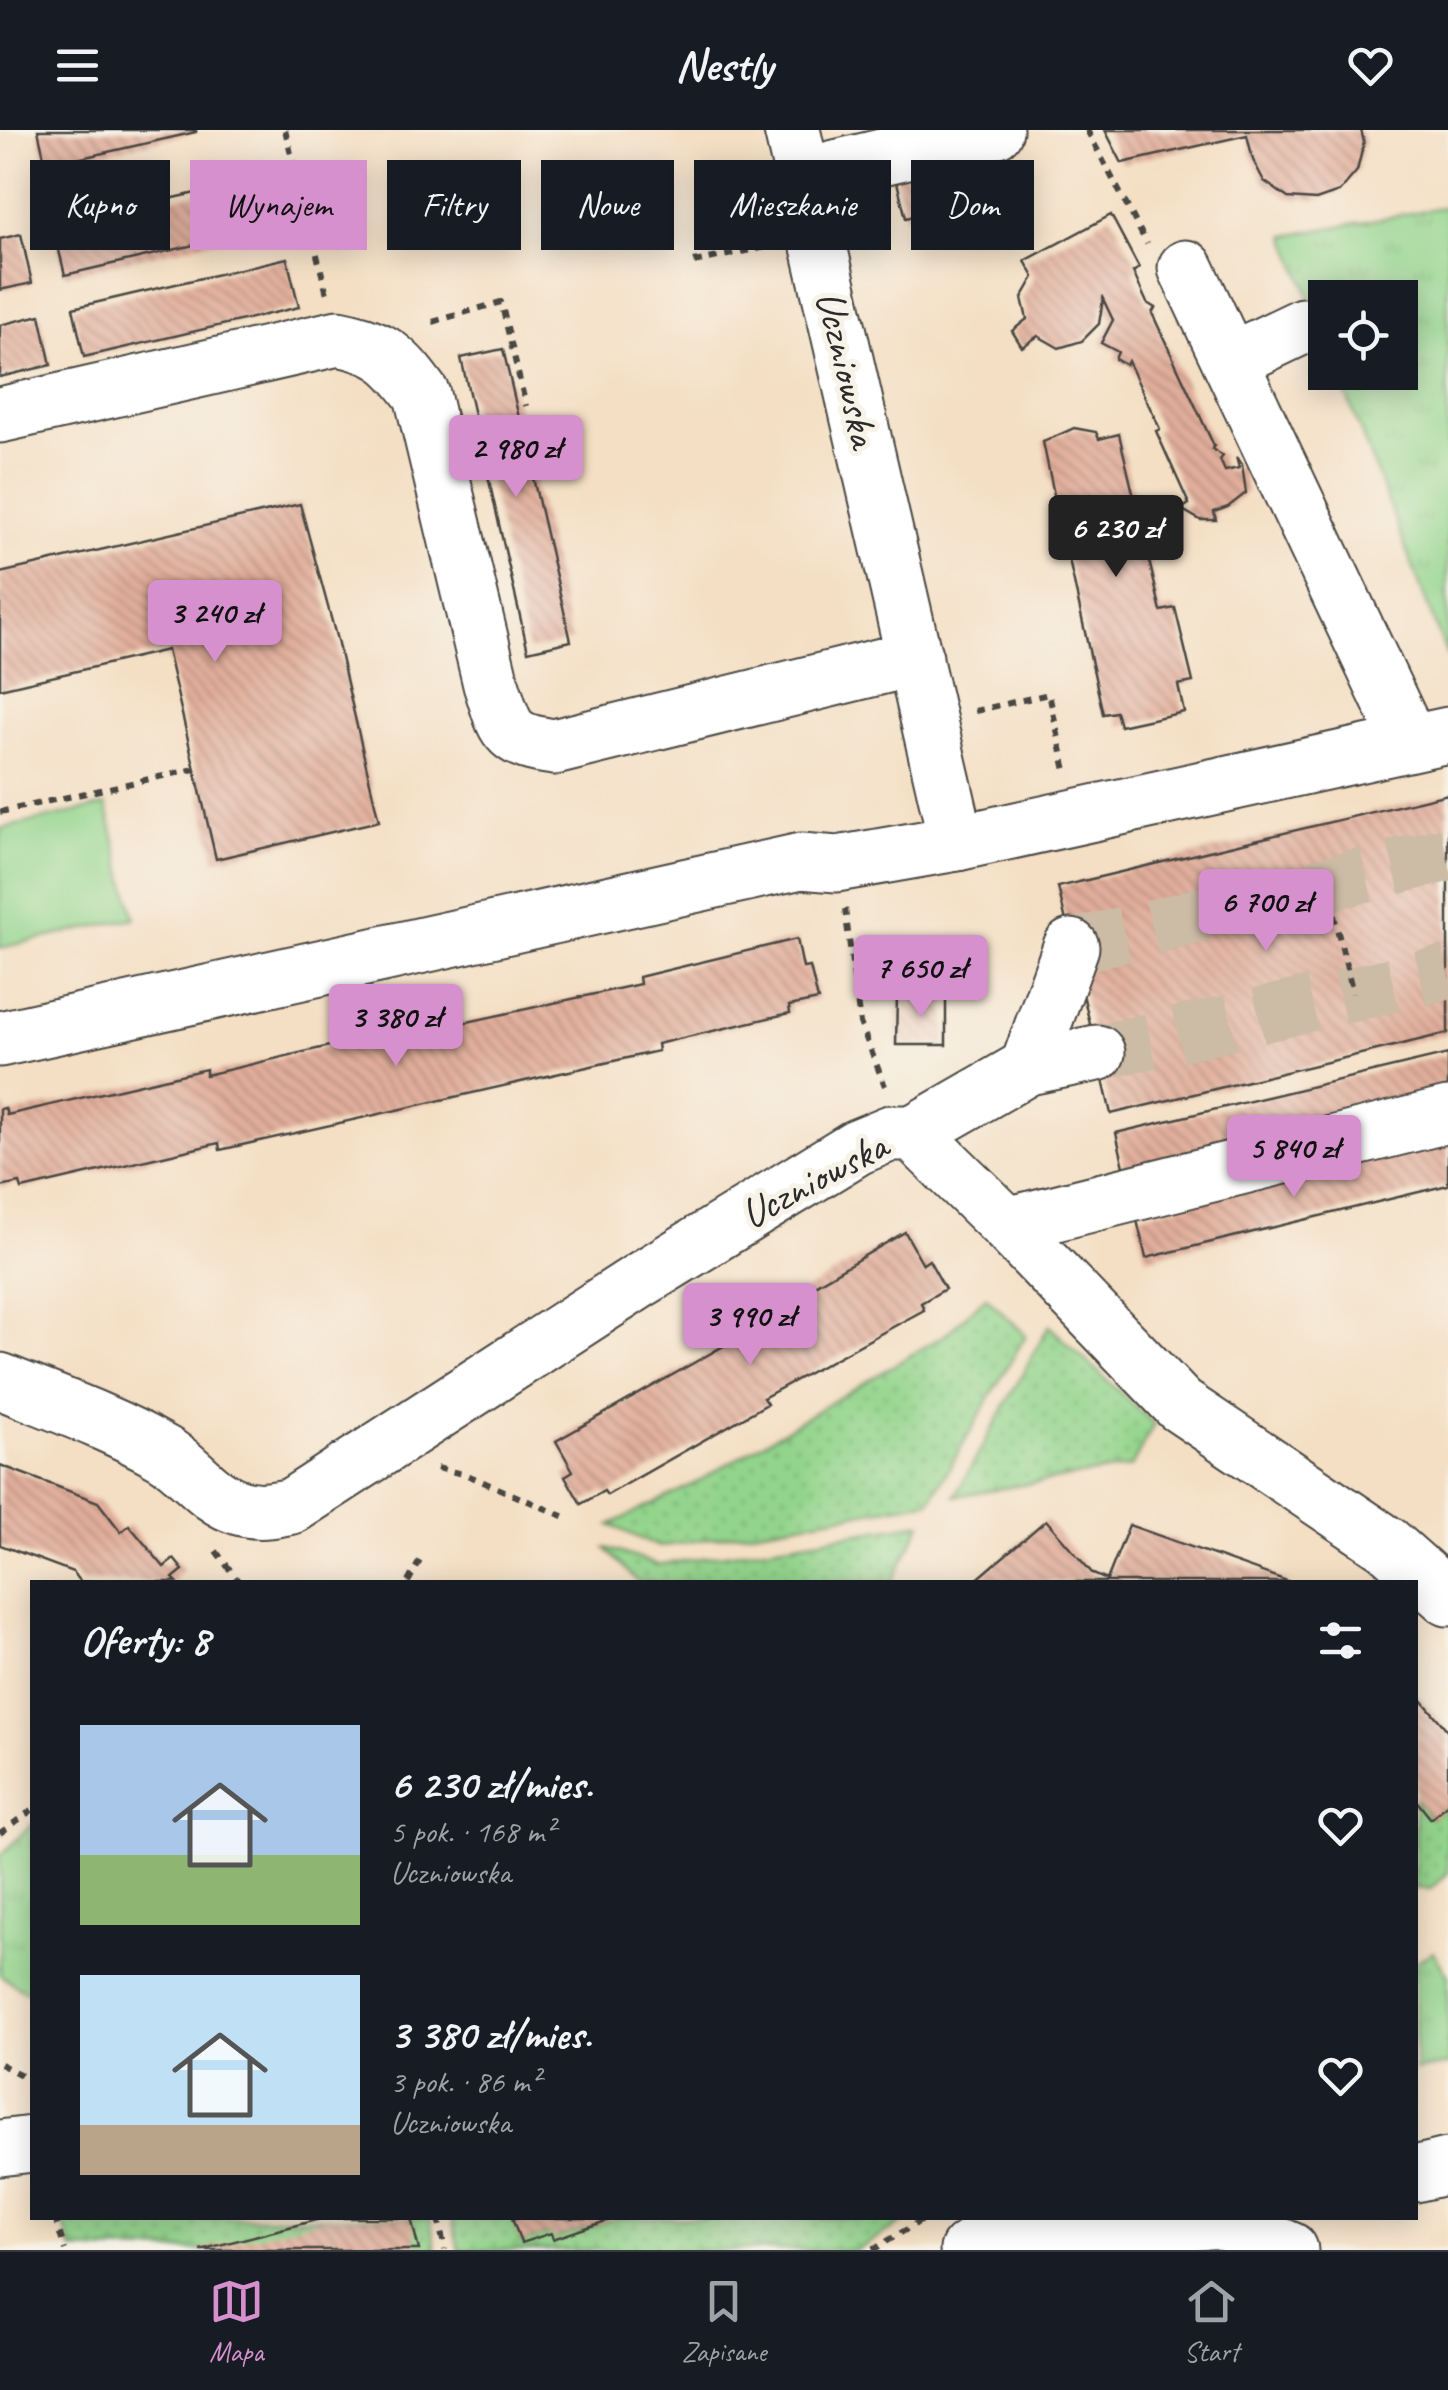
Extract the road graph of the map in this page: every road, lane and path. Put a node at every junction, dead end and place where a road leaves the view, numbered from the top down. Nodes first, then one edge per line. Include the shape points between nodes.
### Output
1 (285, 130) edge
2 (996, 130) edge
3 (1088, 130) edge
4 (797, 153) edge
5 (752, 250) edge
6 (694, 262) dead end
7 (1186, 268) joint
8 (433, 322) dead end
9 (1303, 326) dead end
10 (338, 338) junction
11 (1230, 361) junction
12 (526, 406) dead end
13 (0, 416) edge
14 (915, 658) junction
15 (930, 722) junction
16 (1429, 739) edge
17 (195, 770) dead end
18 (1070, 786) dead end
19 (0, 812) edge
20 (957, 843) junction
21 (1326, 884) dead end
22 (844, 906) dead end
23 (1071, 947) dead end
24 (1353, 993) dead end
25 (0, 1039) edge
26 (1097, 1053) tunnel mouth
27 (1028, 1067) junction
28 (1448, 1115) edge
29 (902, 1117) junction
30 (1007, 1225) junction
31 (0, 1380) edge
32 (430, 1466) dead end
33 (570, 1519) dead end
34 (422, 1556) dead end
35 (409, 1580) edge
36 (1448, 1598) edge
37 (30, 1811) edge
38 (0, 1832) edge
39 (30, 2144) edge
40 (0, 2148) edge
41 (1448, 2166) edge
42 (1418, 2173) edge
43 (56, 2220) edge
44 (438, 2220) edge
45 (922, 2220) edge
46 (1215, 2220) edge
47 (1225, 2220) edge
48 (972, 2249) edge
49 (66, 2250) edge
50 (445, 2250) edge
51 (873, 2250) edge
52 (1290, 2250) edge

1 - 10 path
2 - 4 street
3 - 7 path via 1156,262
4 - 14 street, Uczniowska
5 - 6 path
7 - 11 street
8 - 12 path via 501,302
9 - 11 street
10 - 13 street
10 - 14 street via 371,344 403,369 422,396 491,684 506,728 522,742 554,747
11 - 16 street
14 - 15 street, Uczniowska
15 - 18 path via 1049,694
15 - 20 street, Uczniowska
16 - 20 street
17 - 19 path
20 - 25 street via 837,864 801,861
21 - 24 path
22 - 29 path via 860,1024
23 - 27 street
26 - 27 street
27 - 29 street
28 - 30 street
29 - 30 street, Uczniowska
29 - 31 street, Uczniowska via 891,1133 857,1147 642,1278 292,1506 262,1512 234,1506 128,1433
30 - 36 street, Uczniowska via 1180,1405 1386,1544
32 - 33 path
34 - 35 path
37 - 38 path
39 - 40 street
41 - 42 street
43 - 49 path
44 - 50 path
45 - 51 path
46 - 48 street
47 - 52 street

